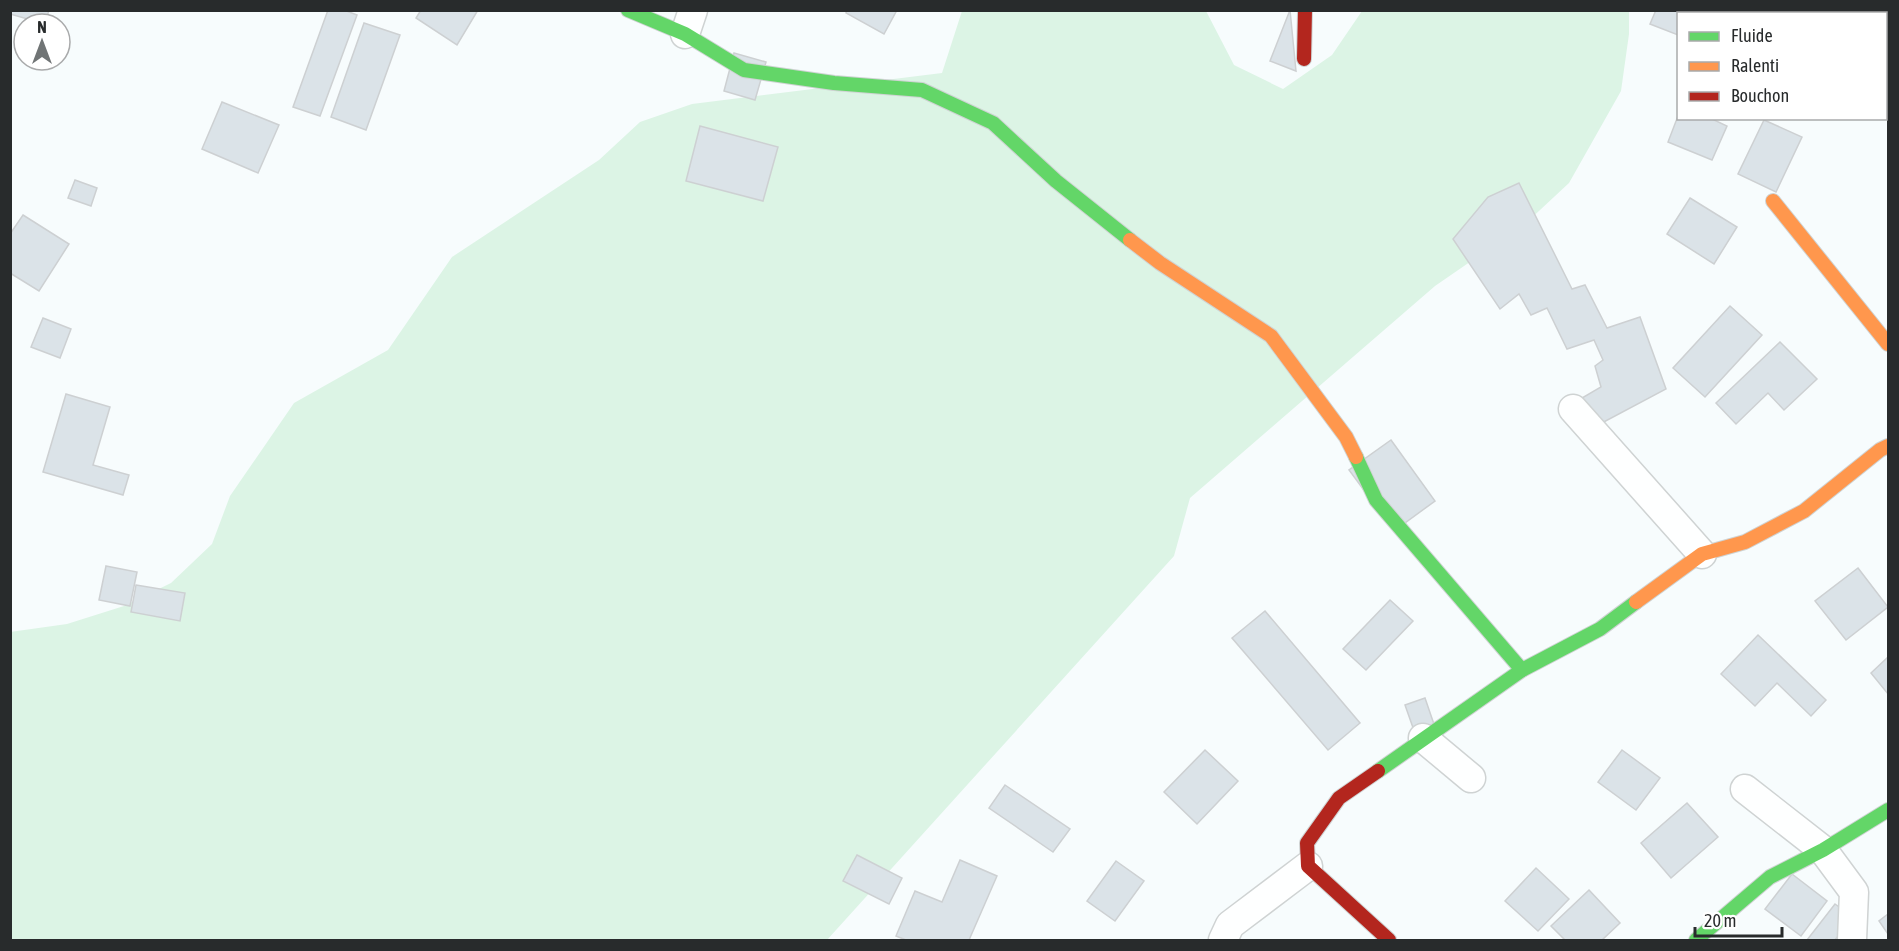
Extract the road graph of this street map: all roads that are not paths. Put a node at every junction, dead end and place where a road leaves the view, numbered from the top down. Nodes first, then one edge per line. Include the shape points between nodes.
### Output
1 (628, 10) edge
2 (1305, 10) edge
3 (689, 22) edge
4 (1304, 59) dead end
5 (1773, 201) dead end
6 (1888, 344) edge
7 (1573, 409) dead end
8 (1888, 446) edge
9 (1702, 554) junction
10 (1522, 670) junction
11 (1423, 738) junction
12 (1471, 778) dead end
13 (1744, 789) dead end
14 (1888, 810) edge
15 (1823, 850) junction
16 (1308, 866) junction
17 (1223, 940) edge
18 (1389, 940) edge
19 (1696, 940) edge
20 (1852, 940) edge

1 - 3 street
2 - 4 street
3 - 10 street via 744,70 922,90 993,123 1056,181 1160,263 1271,336 1346,437 1376,500
5 - 6 street
7 - 9 street
8 - 9 street via 1804,511 1744,542
9 - 10 street via 1600,629
10 - 11 street
11 - 12 street
11 - 16 street via 1339,798 1307,843
13 - 15 street
14 - 15 street
15 - 19 street via 1770,877
15 - 20 street via 1854,892
16 - 17 street via 1230,925
16 - 18 street

